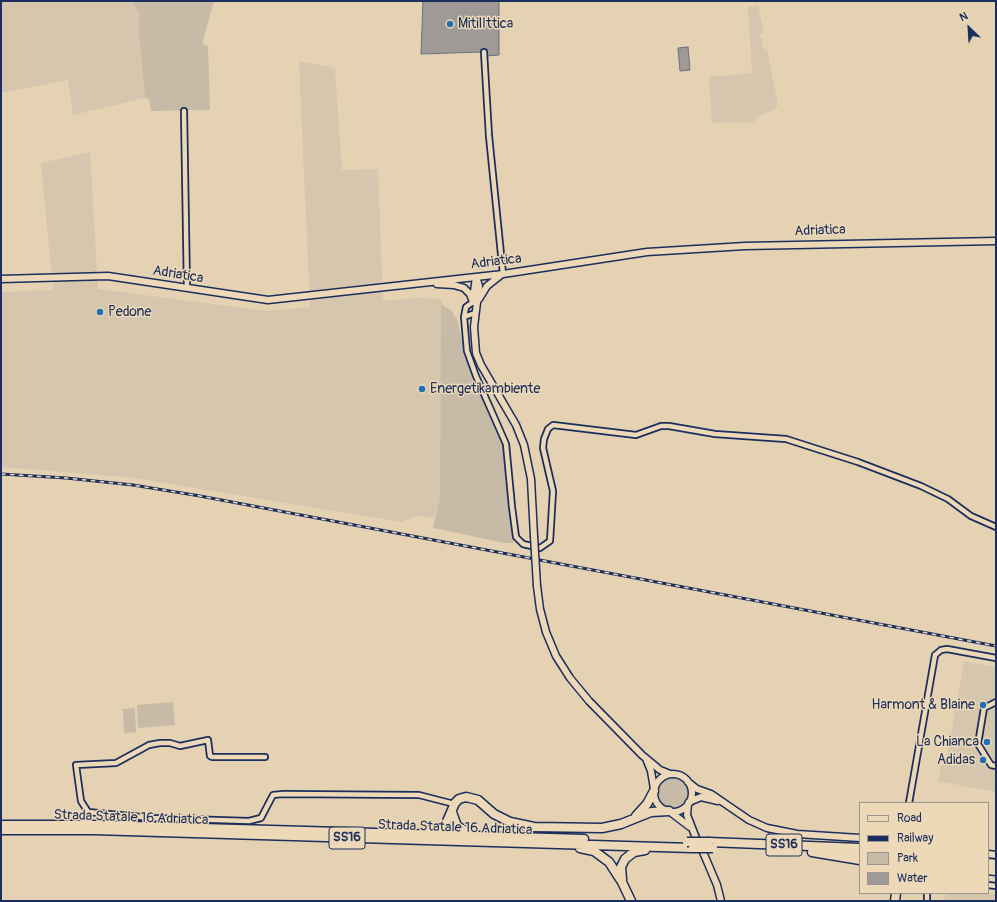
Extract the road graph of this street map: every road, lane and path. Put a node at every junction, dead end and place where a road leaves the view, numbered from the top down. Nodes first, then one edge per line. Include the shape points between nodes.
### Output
1 (484, 52) dead end
2 (184, 111) dead end
3 (996, 241) edge
4 (503, 274) junction
5 (476, 277) junction
6 (1, 279) edge
7 (415, 284) junction
8 (186, 288) junction
9 (476, 301) junction
10 (475, 313) junction
11 (464, 317) junction
12 (996, 527) edge
13 (996, 658) edge
14 (996, 702) edge
15 (642, 755) junction
16 (265, 757) dead end
17 (996, 766) edge
18 (670, 774) junction
19 (688, 782) junction
20 (654, 791) junction
21 (719, 801) junction
22 (908, 802) edge
23 (688, 803) junction
24 (453, 808) junction
25 (669, 811) junction
26 (630, 821) junction
27 (1, 824) edge
28 (691, 829) junction
29 (1, 830) edge
30 (389, 833) junction
31 (525, 837) junction
32 (696, 838) dead end
33 (859, 838) edge
34 (540, 844) junction
35 (690, 845) junction
36 (711, 845) junction
37 (674, 847) junction
38 (859, 848) edge
39 (702, 852) dead end
40 (812, 852) junction
41 (859, 854) edge
42 (859, 860) edge
43 (622, 882) junction
44 (631, 901) edge
45 (721, 901) edge

1 - 4 street via 489,136
2 - 8 street
3 - 4 street, Adriatica via 876,242 682,249
4 - 5 street, Adriatica
4 - 9 street via 489,284
5 - 7 street, Adriatica
5 - 9 street
6 - 8 street, Adriatica via 108,276
7 - 8 street, Adriatica via 268,300
7 - 9 street via 459,286 468,291
9 - 10 street
9 - 11 street via 466,307
10 - 11 street
10 - 15 street, bridge via 474,336 477,356 516,425 528,459 536,586 552,648 584,696
11 - 12 street via 470,363 506,444 516,537 523,544 540,548 550,541 553,490 543,448 548,429 553,425 636,435 661,426 670,426 716,434 786,439 921,486 948,499 971,516
13 - 22 street via 947,649 935,655
14 - 17 street via 984,708 978,744 991,765
15 - 18 street via 660,770
15 - 20 street via 651,770
16 - 24 street via 212,757 208,740 180,746 170,743 149,745 116,763 76,765 81,801 88,812 152,818 249,821 261,818 273,795 283,794 419,795
18 - 19 street via 680,776
18 - 20 street via 659,780
19 - 21 street
19 - 23 street via 692,792
20 - 25 street via 657,803
20 - 26 highway via 645,807
21 - 23 street via 699,797
21 - 33 street via 749,820 774,830
23 - 25 street via 680,810
23 - 28 street via 687,814
24 - 26 highway via 461,798 471,798 505,820 528,827 599,829
24 - 30 highway, SS16 via 447,823 439,829
24 - 31 highway, SS16 via 456,824 464,830
25 - 26 highway via 653,812
25 - 28 street via 682,819
27 - 30 highway, Strada Statale 16 Adriatica / SS16
28 - 32 street
29 - 34 highway, Strada Statale 16 Adriatica / SS16 via 87,830
30 - 31 highway, Strada Statale 16 Adriatica / SS16
31 - 35 highway, Strada Statale 16 Adriatica / SS16
34 - 37 highway, Strada Statale 16 Adriatica / SS16
34 - 43 highway, SS16 via 594,851 610,864
35 - 36 highway, Strada Statale 16 Adriatica / SS16, bridge
35 - 37 highway, Strada Statale 16 Adriatica / SS16
36 - 38 highway, Strada Statale 16 Adriatica / SS16
36 - 40 highway, Strada Statale 16 Adriatica / SS16
37 - 43 highway, SS16 via 631,853 622,864
39 - 45 street via 716,882
40 - 41 highway, Strada Statale 16 Adriatica / SS16
40 - 42 highway
43 - 44 highway, SS16

